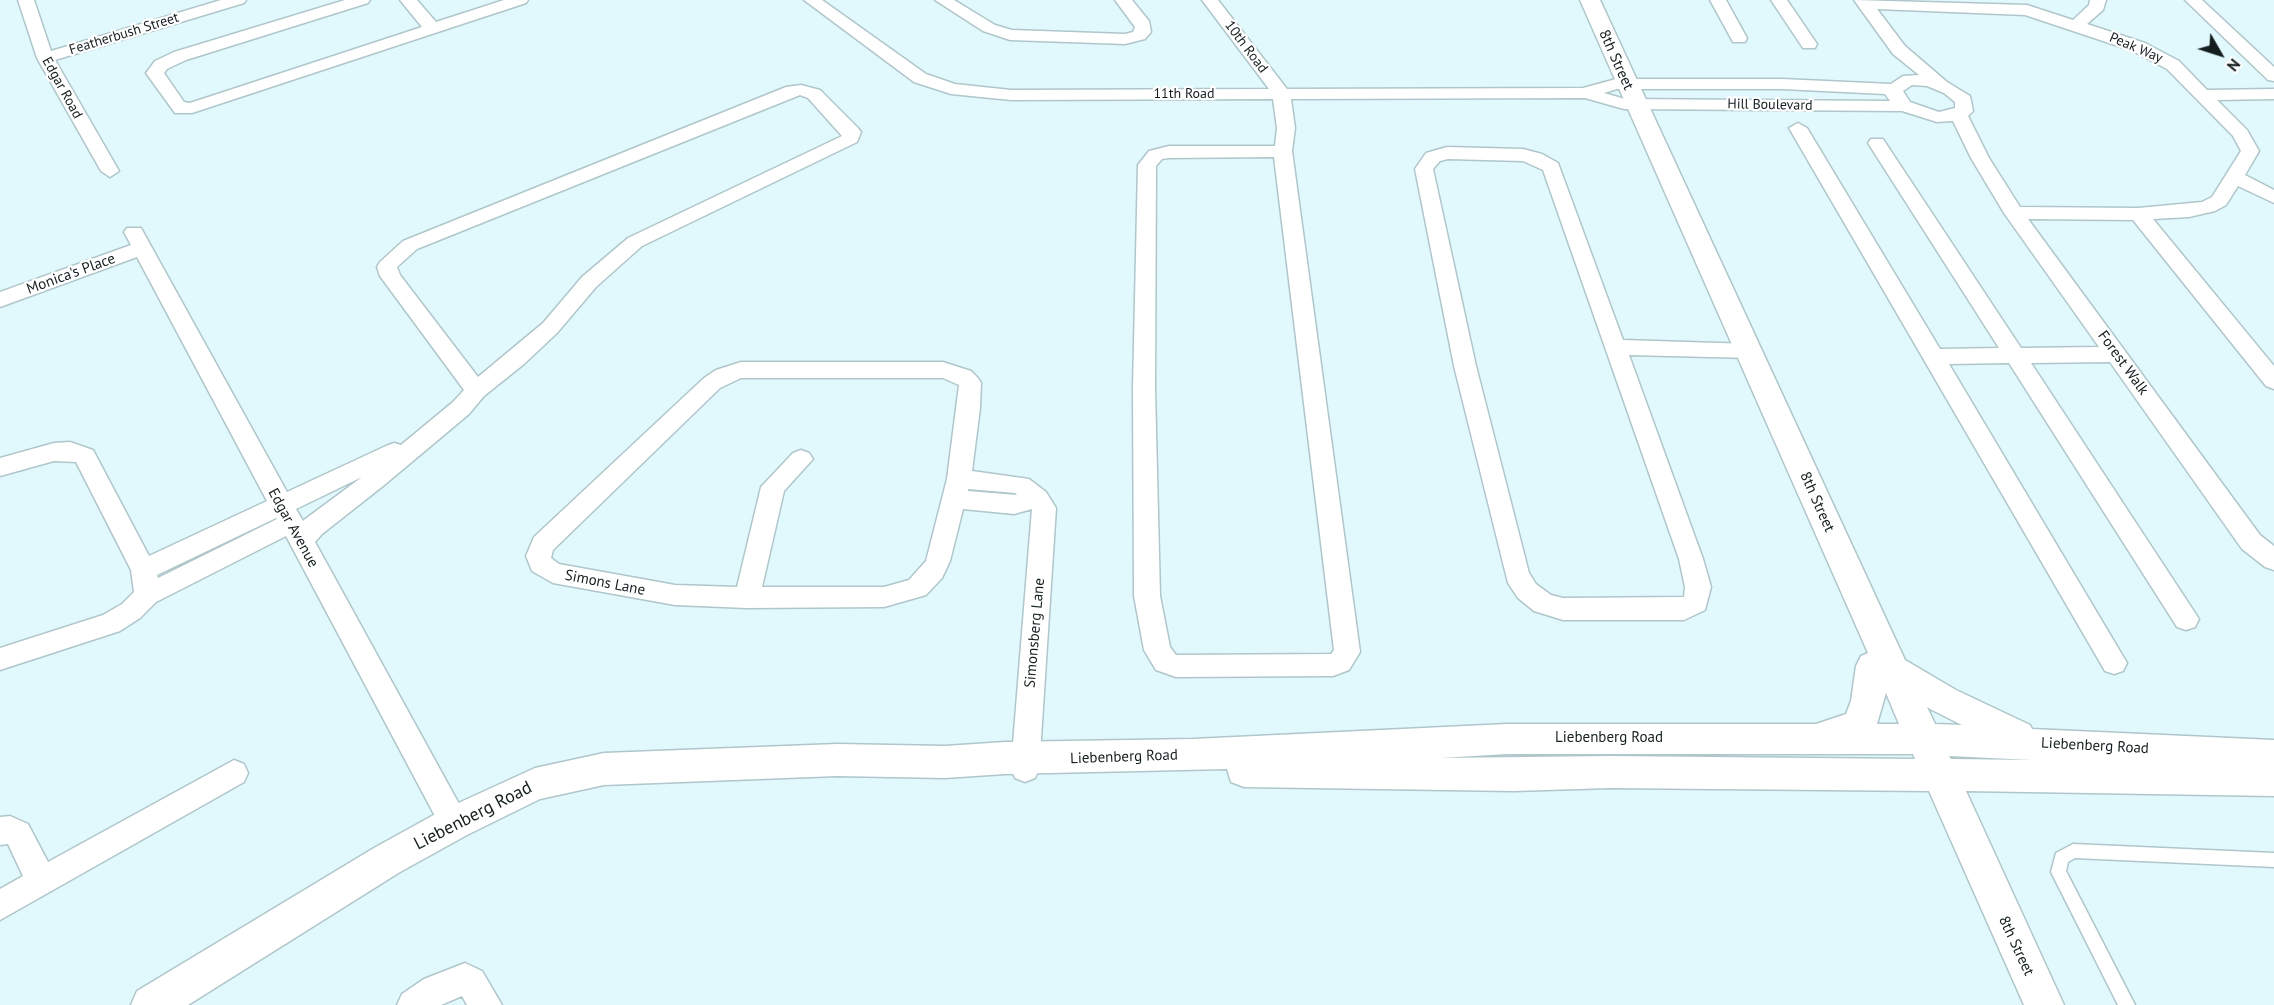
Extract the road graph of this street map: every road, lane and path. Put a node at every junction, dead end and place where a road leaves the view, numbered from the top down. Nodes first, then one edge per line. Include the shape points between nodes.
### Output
1 (26, 0) edge
2 (238, 0) edge
3 (362, 0) edge
4 (408, 0) edge
5 (520, 0) edge
6 (812, 0) edge
7 (943, 0) edge
8 (1210, 0) edge
9 (1577, 0) edge
10 (1590, 0) edge
11 (1718, 0) edge
12 (1779, 0) edge
13 (2098, 0) edge
14 (2193, 0) edge
15 (1126, 1) edge
16 (1864, 2) edge
17 (1962, 3) edge
18 (2077, 25) junction
19 (433, 28) junction
20 (1739, 38) dead end
21 (1809, 44) dead end
22 (1899, 50) junction
23 (45, 58) junction
24 (2274, 76) edge
25 (1940, 84) junction
26 (1752, 85) junction
27 (1902, 85) junction
28 (1843, 87) junction
29 (1281, 93) junction
30 (1626, 94) junction
31 (2274, 94) edge
32 (2203, 95) junction
33 (1763, 105) junction
34 (1855, 106) junction
35 (1904, 106) junction
36 (1959, 115) junction
37 (1937, 117) junction
38 (1798, 129) dead end
39 (1877, 143) dead end
40 (1283, 151) junction
41 (1980, 158) junction
42 (110, 171) dead end
43 (2234, 177) junction
44 (2274, 197) edge
45 (2014, 213) junction
46 (2138, 214) junction
47 (138, 240) joint
48 (0, 300) edge
49 (1614, 347) junction
50 (1739, 351) junction
51 (2118, 354) junction
52 (2016, 355) junction
53 (1931, 357) junction
54 (2274, 381) edge
55 (476, 390) junction
56 (422, 439) junction
57 (801, 459) dead end
58 (0, 467) edge
59 (957, 489) junction
60 (291, 524) junction
61 (2274, 560) edge
62 (145, 583) junction
63 (747, 598) junction
64 (2186, 619) dead end
65 (0, 658) edge
66 (2114, 663) dead end
67 (1883, 668) junction
68 (1819, 737) junction
69 (2034, 743) junction
70 (2274, 756) edge
71 (1920, 757) junction
72 (1025, 763) junction
73 (234, 773) dead end
74 (2274, 780) edge
75 (454, 823) junction
76 (0, 831) edge
77 (2274, 860) edge
78 (42, 882) junction
79 (0, 905) edge
80 (151, 1005) edge
81 (412, 1005) edge
82 (486, 1005) edge
83 (2023, 1005) edge
84 (2044, 1005) edge
85 (2127, 1005) edge

1 - 23 street, Edgar Road
2 - 23 street, Featherbush Street
3 - 19 street via 173,59 156,73 185,109
4 - 19 street
5 - 19 street
6 - 29 street, 11th Road via 903,68 934,85 951,89 1011,95
7 - 15 street via 989,28 1010,35 1125,39 1143,32 1141,21
8 - 29 street, 10th Road
9 - 30 street, 8th Street
10 - 30 street, 8th Street
11 - 20 street
12 - 21 street
13 - 18 street via 2097,7
14 - 24 street
16 - 17 street, Peak Way
16 - 22 street
17 - 18 street, Peak Way via 2027,10
18 - 32 street, Peak Way via 2159,56
22 - 25 street
22 - 27 street
23 - 42 street, Edgar Road
25 - 27 street, Hill Boulevard
25 - 36 street, Forest Walk via 1964,100 1964,111
26 - 28 street, Hill Boulevard
26 - 30 street, Hill Boulevard
26 - 33 street
27 - 28 street, Hill Boulevard
27 - 35 street via 1894,94
28 - 34 street
29 - 30 street, 11th Road
29 - 40 street via 1286,128
30 - 33 street, Hill Boulevard
30 - 50 street, 8th Street
31 - 32 street
32 - 43 street, Peak Way via 2250,151
33 - 34 street, Hill Boulevard
34 - 35 street, Hill Boulevard
35 - 37 street, Hill Boulevard
36 - 37 street
36 - 41 street, Forest Walk
37 - 41 street, Forest Walk
38 - 53 street
39 - 52 street
40 - 40 street via 1347,652 1333,665 1176,666 1165,662 1156,650 1147,596 1147,165 1156,155 1169,152
41 - 45 street, Forest Walk
43 - 44 street
43 - 46 street, Peak Way via 2219,201 2208,207
45 - 46 street, Peak Way
45 - 51 street, Forest Walk
46 - 54 street
47 - 48 street, Monica's Place
47 - 60 street, Edgar Avenue
49 - 49 street via 1551,167 1522,155 1448,153 1428,162 1424,169 1465,366 1517,576 1543,604 1563,609 1684,609 1696,603 1698,587 1691,559
49 - 50 street
50 - 67 street, 8th Street
51 - 52 street
51 - 61 street, Forest Walk via 2251,542
52 - 53 street
52 - 64 street
53 - 66 street
55 - 55 street via 550,328 589,282 635,242 837,147 851,138 852,132 814,94 792,91 410,245 387,267 390,276
55 - 56 street via 461,408
56 - 60 street
56 - 60 street via 313,527
57 - 63 street via 773,487
58 - 62 street via 54,452 70,451 85,456
59 - 63 street, Simons Lane via 938,561 916,588 884,597
59 - 63 street, Simons Lane via 971,388 963,376 943,370 741,370 712,383 543,544 538,556 541,564 553,573 632,589
59 - 72 street, Simonsberg Lane via 1014,505 1038,498 1044,514
60 - 62 street
60 - 75 street, Edgar Avenue
62 - 65 street via 131,611 111,622
67 - 68 street via 1858,725
67 - 69 street
67 - 71 street, 8th Street
68 - 71 street, Liebenberg Road
68 - 72 street, Liebenberg Road via 1507,739
69 - 70 street, Liebenberg Road
69 - 71 street, Liebenberg Road
71 - 72 street, Liebenberg Road via 1514,775
71 - 74 street, Liebenberg Road
71 - 83 street, 8th Street
71 - 84 street, 8th Street
72 - 75 street, Liebenberg Road via 837,760 604,769 535,784
73 - 78 street
75 - 80 street, Liebenberg Road
76 - 78 street via 18,834
77 - 85 lane via 2073,851 2061,858 2058,872
78 - 79 street
81 - 82 street via 435,990 465,979

